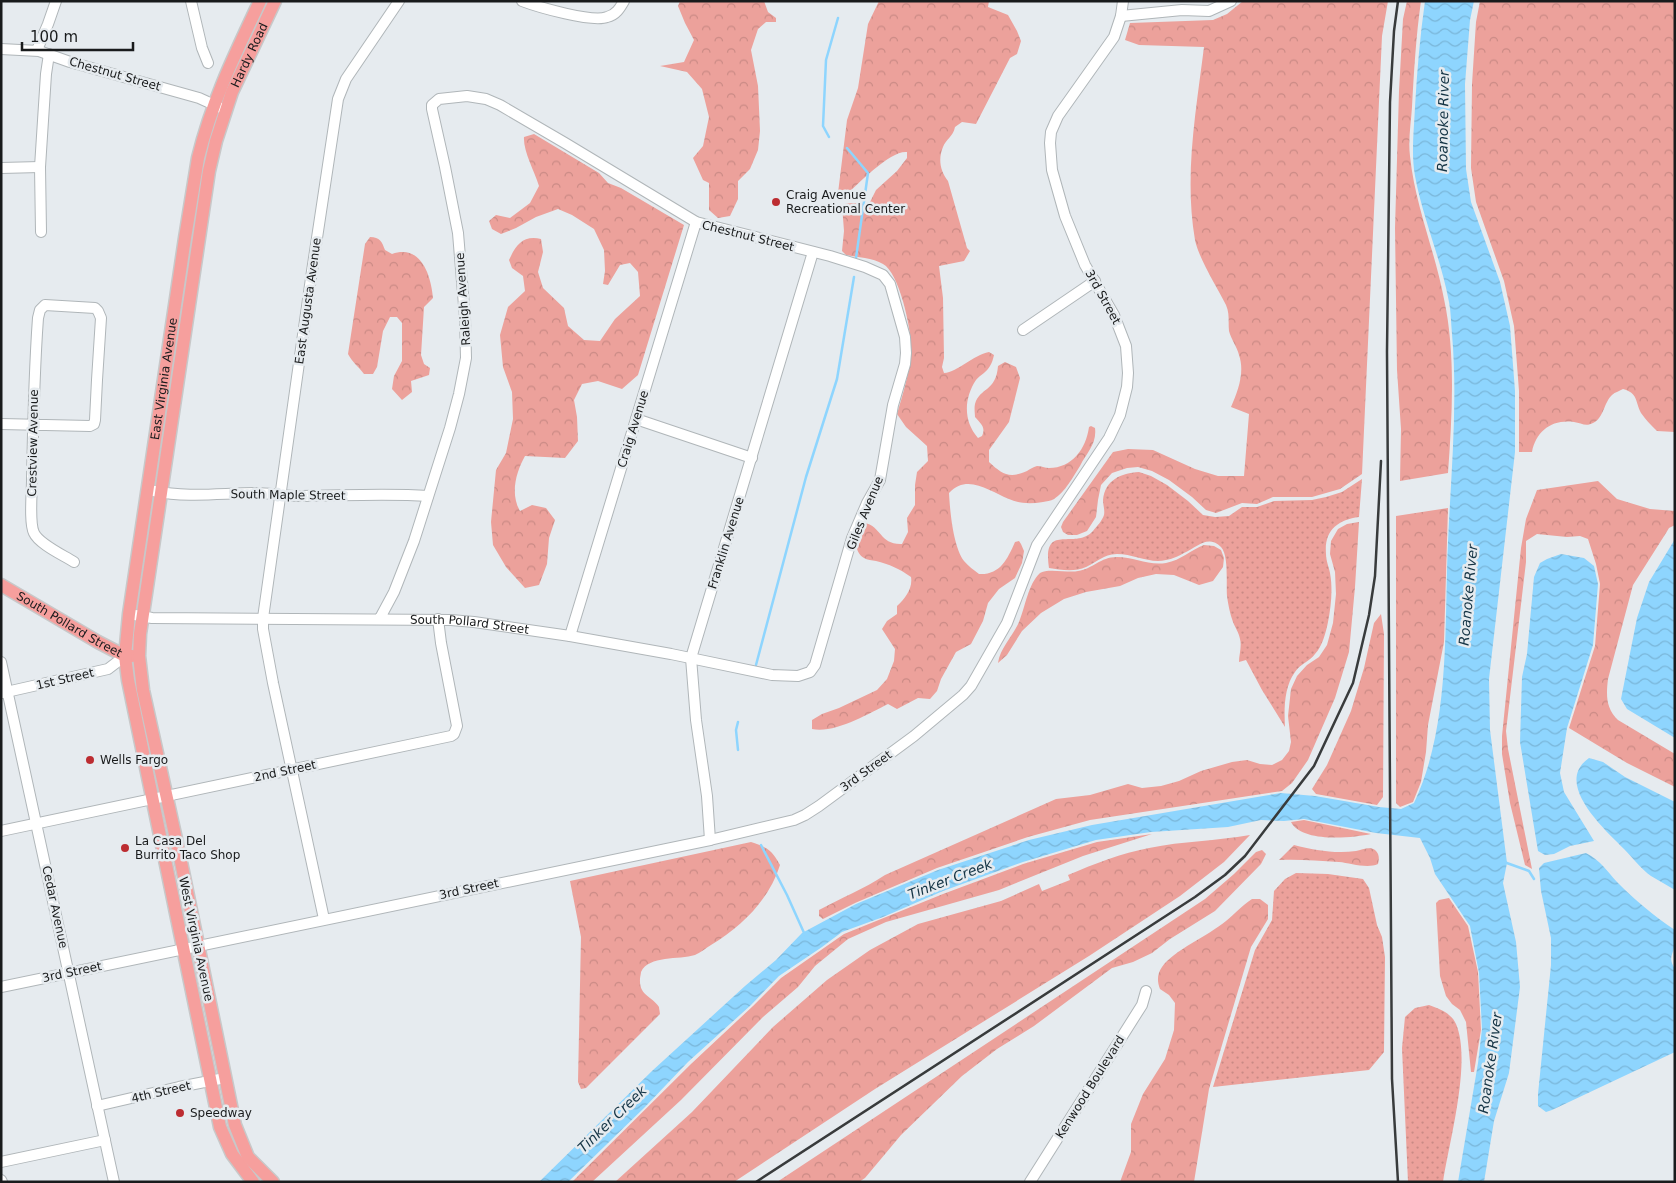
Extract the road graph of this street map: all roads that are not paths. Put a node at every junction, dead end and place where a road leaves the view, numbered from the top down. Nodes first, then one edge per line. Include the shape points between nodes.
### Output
1 (56, 1) edge
2 (191, 1) edge
3 (260, 1) edge
4 (276, 1) edge
5 (400, 1) edge
6 (522, 1) edge
7 (624, 1) edge
8 (1123, 1) edge
9 (1231, 1) edge
10 (1183, 6) edge
11 (1121, 16) junction
12 (1, 49) edge
13 (37, 50) junction
14 (49, 54) junction
15 (208, 63) dead end
16 (447, 98) joint
17 (214, 104) junction
18 (226, 111) junction
19 (40, 167) junction
20 (1, 168) edge
21 (696, 222) junction
22 (41, 232) dead end
23 (813, 252) junction
24 (1095, 280) junction
25 (1023, 330) dead end
26 (901, 376) joint
27 (636, 419) junction
28 (1, 424) edge
29 (33, 424) junction
30 (752, 458) junction
31 (148, 490) junction
32 (161, 493) junction
33 (280, 494) junction
34 (428, 496) junction
35 (74, 562) dead end
36 (1, 585) edge
37 (130, 614) junction
38 (143, 617) junction
39 (263, 618) junction
40 (380, 618) junction
41 (438, 619) junction
42 (570, 636) junction
43 (125, 656) junction
44 (139, 656) junction
45 (691, 658) junction
46 (1, 662) edge
47 (805, 674) joint
48 (4, 692) edge
49 (291, 770) junction
50 (166, 796) junction
51 (153, 799) junction
52 (37, 824) junction
53 (1, 831) edge
54 (710, 840) junction
55 (324, 919) junction
56 (197, 945) junction
57 (184, 948) junction
58 (69, 972) junction
59 (1, 987) edge
60 (1146, 991) dead end
61 (224, 1078) junction
62 (211, 1081) junction
63 (97, 1106) junction
64 (105, 1140) junction
65 (1, 1162) edge
66 (114, 1182) edge
67 (253, 1182) edge
68 (272, 1182) edge
69 (1030, 1182) edge

1 - 13 street
2 - 15 street
3 - 17 main road, Hardy Road
4 - 18 main road, Hardy Road
5 - 33 street, East Augusta Avenue via 346,79 338,99
6 - 7 street via 597,19 614,14
8 - 11 street, 3rd Street
9 - 10 street via 1209,11
10 - 11 street
11 - 24 street, 3rd Street via 1108,46 1058,116 1050,143 1052,170 1064,216
12 - 13 street, Chestnut Street
13 - 14 street, Chestnut Street
14 - 17 street, Chestnut Street
14 - 19 street
16 - 21 street, Chestnut Street via 478,97 500,105
16 - 34 street, Raleigh Avenue via 435,101 432,110 458,233 467,346 459,394
17 - 18 street, Chestnut Street
17 - 31 main road, East Virginia Avenue via 194,180
18 - 32 main road, East Virginia Avenue via 209,170
19 - 20 street
19 - 22 street
21 - 23 street, Chestnut Street
21 - 27 street, Craig Avenue
23 - 26 street, Chestnut Street via 872,269 887,278 905,342 905,364
23 - 30 street, Franklin Avenue
24 - 25 street
24 - 54 street, 3rd Street via 1126,346 1127,387 1120,416 1109,438 1037,545 1008,623 974,681 963,695 914,736 805,815
26 - 47 street, Giles Avenue via 880,480 866,503 852,538 815,665
27 - 30 street
27 - 42 street, Craig Avenue
28 - 29 street
29 - 29 street, Crestview Avenue via 40,310 45,305 92,307 102,318 94,424
29 - 35 street, Crestview Avenue via 32,528 37,538
30 - 45 street, Franklin Avenue
31 - 32 street, South Maple Street
31 - 37 main road, East Virginia Avenue
32 - 33 street, South Maple Street
32 - 38 main road, East Virginia Avenue
33 - 34 street, South Maple Street
33 - 39 street, East Augusta Avenue
34 - 40 street, Raleigh Avenue via 408,557
36 - 43 main road, South Pollard Street
37 - 38 street, South Pollard Street
37 - 43 main road, East Virginia Avenue
38 - 39 street, South Pollard Street
38 - 44 main road, East Virginia Avenue
39 - 40 street, South Pollard Street
39 - 49 street, East Augusta Avenue
40 - 41 street, South Pollard Street
41 - 42 street, South Pollard Street
41 - 49 street, 2nd Street via 457,726 454,734
42 - 45 street, South Pollard Street
43 - 44 main road, South Pollard Street
43 - 48 street, 1st Street via 108,669
43 - 51 main road, West Virginia Avenue
44 - 50 main road, West Virginia Avenue via 143,690
45 - 47 street, South Pollard Street via 772,674
45 - 54 street, Franklin Avenue
46 - 48 street, Cedar Avenue
48 - 52 street, Cedar Avenue
49 - 50 street, 2nd Street
49 - 55 street, East Augusta Avenue
50 - 51 street, 2nd Street
50 - 56 main road, West Virginia Avenue
51 - 52 street, 2nd Street
51 - 57 main road, West Virginia Avenue
52 - 53 street, 2nd Street
52 - 58 street, Cedar Avenue
54 - 55 street, 3rd Street
55 - 56 street, 3rd Street
56 - 57 street, 3rd Street
56 - 61 main road, West Virginia Avenue
57 - 58 street, 3rd Street
57 - 62 main road, West Virginia Avenue
58 - 59 street, 3rd Street
58 - 63 street, Cedar Avenue
60 - 69 street, Kenwood Boulevard via 1142,1005
61 - 62 street, 4th Street
61 - 68 main road, West Virginia Avenue via 234,1126 242,1145 248,1157
62 - 63 street, 4th Street
62 - 67 main road, West Virginia Avenue via 225,1141
63 - 64 street, Cedar Avenue
64 - 65 street
64 - 66 street, Cedar Avenue

